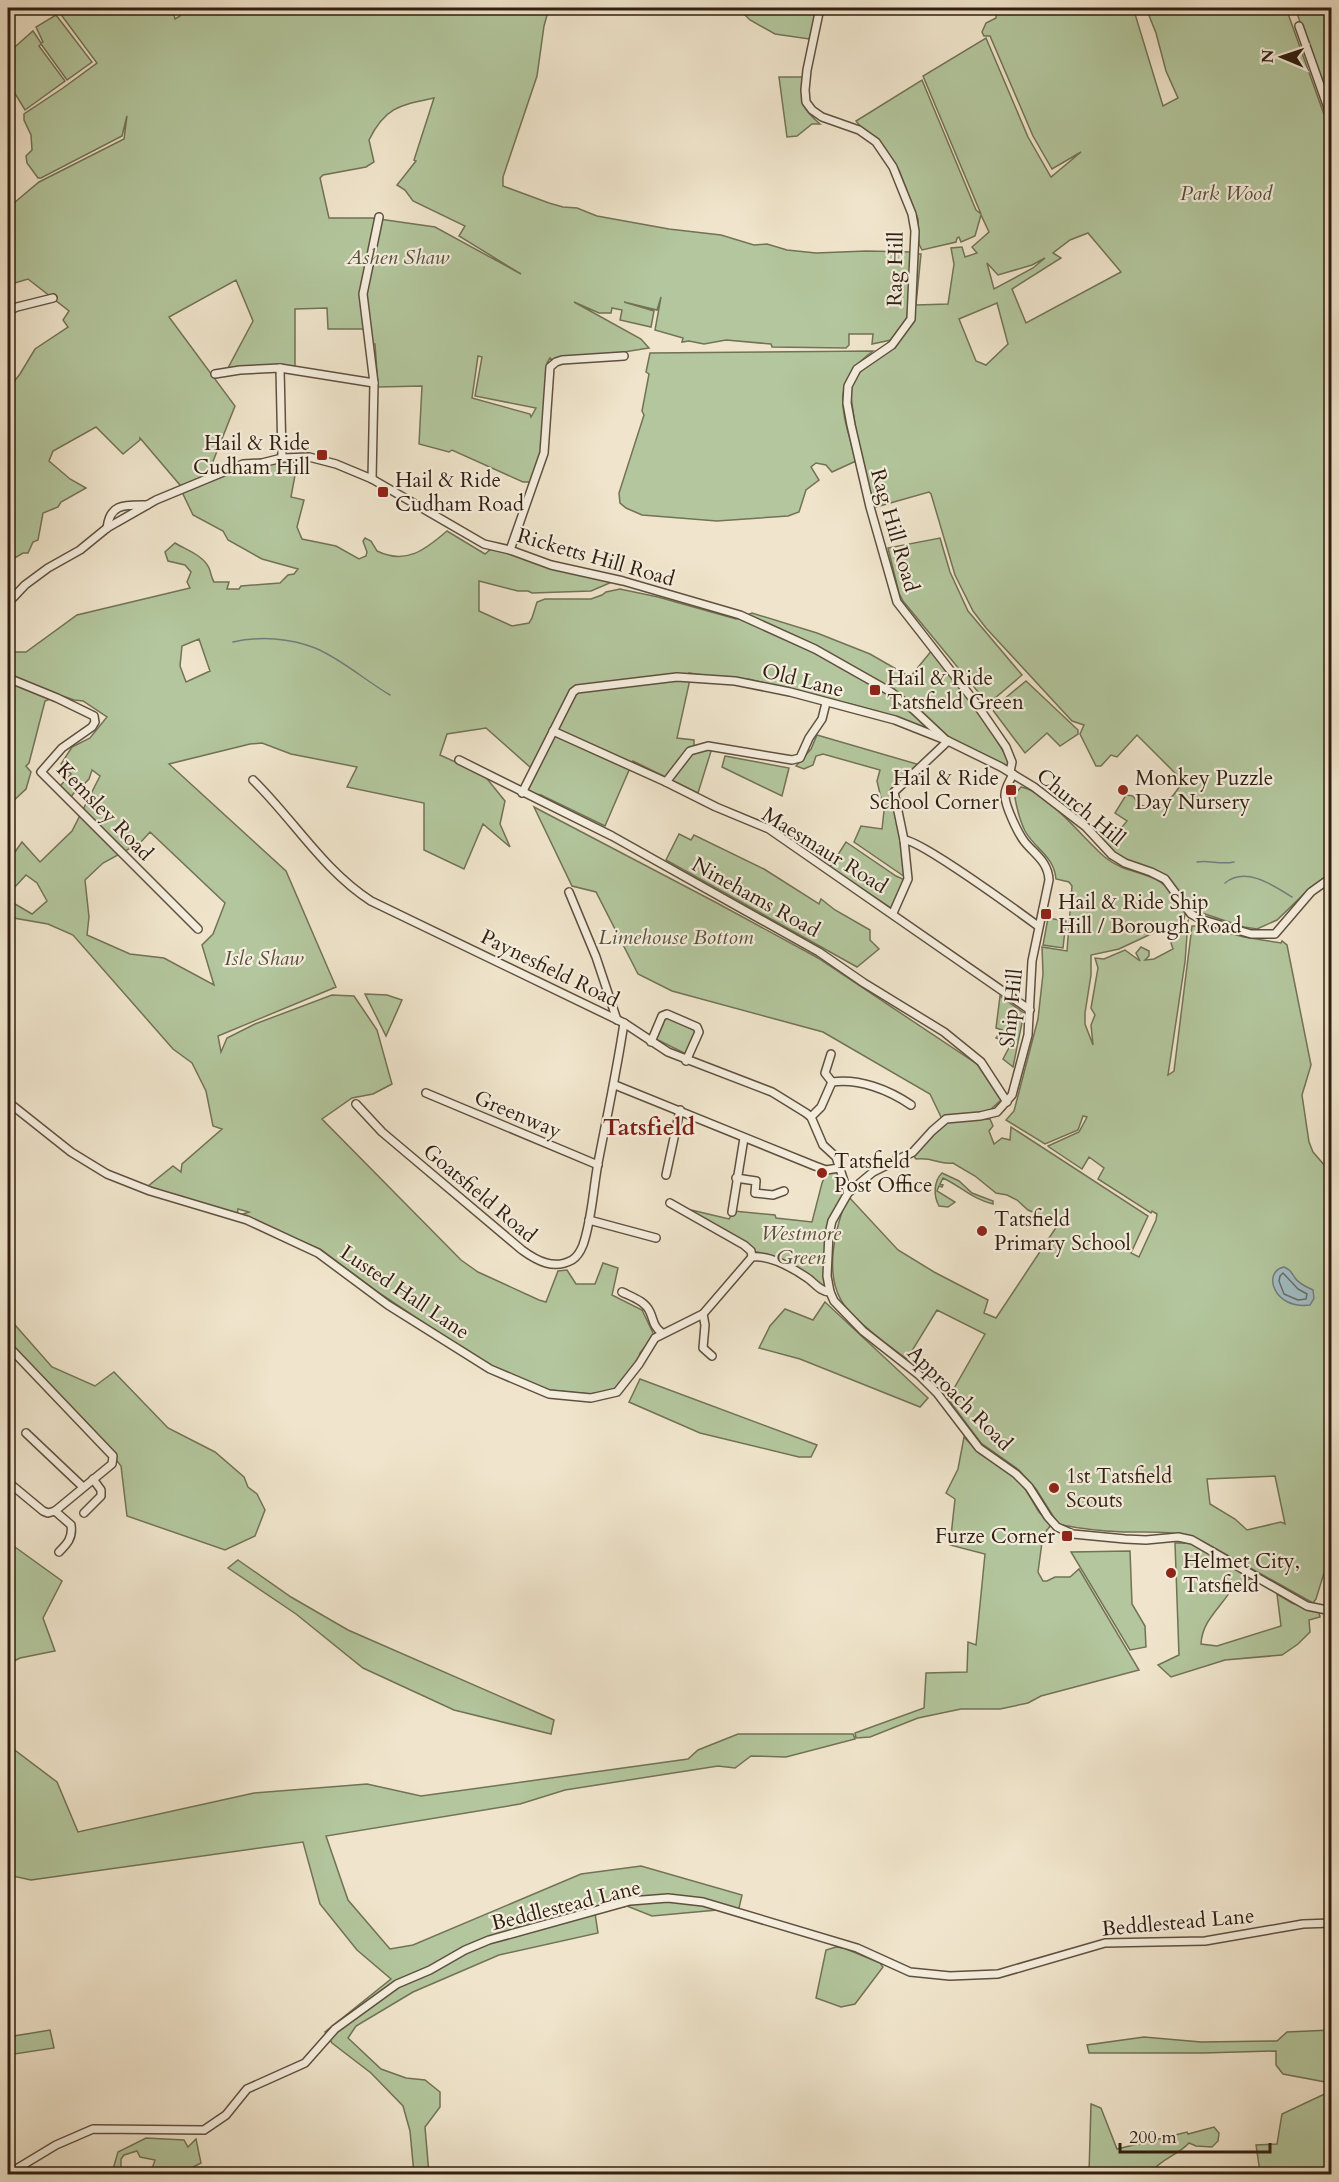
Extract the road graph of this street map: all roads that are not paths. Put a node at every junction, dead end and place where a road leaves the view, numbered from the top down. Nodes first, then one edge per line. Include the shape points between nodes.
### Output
1 (820, 8) edge
2 (1299, 26) dead end
3 (1332, 119) edge
4 (379, 217) dead end
5 (53, 298) dead end
6 (8, 311) edge
7 (884, 350) joint
8 (624, 356) dead end
9 (280, 368) junction
10 (215, 374) dead end
11 (374, 383) junction
12 (282, 458) junction
13 (372, 479) junction
14 (147, 505) junction
15 (107, 528) junction
16 (510, 550) junction
17 (8, 603) edge
18 (8, 678) edge
19 (826, 703) junction
20 (553, 731) junction
21 (947, 741) junction
22 (459, 760) dead end
23 (1012, 773) junction
24 (252, 780) dead end
25 (666, 782) junction
26 (522, 793) junction
27 (904, 840) junction
28 (1332, 877) edge
29 (569, 892) dead end
30 (893, 913) junction
31 (1038, 926) junction
32 (198, 929) dead end
33 (1030, 1010) junction
34 (621, 1021) junction
35 (651, 1042) junction
36 (831, 1054) dead end
37 (686, 1060) junction
38 (832, 1082) junction
39 (615, 1085) junction
40 (426, 1093) dead end
41 (8, 1102) edge
42 (1007, 1102) junction
43 (356, 1104) dead end
44 (910, 1105) dead end
45 (680, 1110) junction
46 (811, 1117) junction
47 (744, 1138) junction
48 (598, 1165) junction
49 (839, 1168) junction
50 (666, 1175) dead end
51 (736, 1178) junction
52 (784, 1191) dead end
53 (848, 1193) junction
54 (670, 1203) dead end
55 (732, 1212) dead end
56 (589, 1220) junction
57 (656, 1238) dead end
58 (752, 1257) junction
59 (622, 1292) dead end
60 (830, 1292) junction
61 (703, 1314) junction
62 (662, 1333) junction
63 (8, 1346) edge
64 (712, 1356) dead end
65 (26, 1433) dead end
66 (93, 1479) junction
67 (8, 1482) edge
68 (83, 1487) junction
69 (51, 1512) junction
70 (84, 1513) dead end
71 (59, 1552) dead end
72 (1332, 1611) edge
73 (1332, 1923) edge
74 (8, 2174) edge

1 - 7 street, Rag Hill via 807,70 806,102 822,117 859,129 876,142 893,167 912,214 915,231 911,319
2 - 3 street
4 - 11 street via 363,294
5 - 6 street
7 - 23 street, Rag Hill Road via 857,369 848,386 847,403 870,507 897,602 1006,747
8 - 16 street via 562,360 550,367 544,453
9 - 10 street
9 - 11 street
9 - 12 street
11 - 13 street
12 - 13 street, Ricketts Hill Road via 309,457
12 - 14 street, Ricketts Hill Road via 243,464
13 - 16 street, Ricketts Hill Road via 478,541
14 - 15 street, Ricketts Hill Road
14 - 15 street via 124,505 114,510
15 - 17 street, Ricketts Hill Road via 40,574
16 - 21 street, Ricketts Hill Road via 550,565 623,580 740,615 815,649 891,692
18 - 32 street, Kemsley Road via 94,716 92,727 62,748 41,772
19 - 20 street, Old Lane via 748,683 677,677 577,689
19 - 21 street, Old Lane via 876,714
19 - 25 street via 822,720 800,758 792,760 708,746 690,752
20 - 25 street, Maesmaur Road
20 - 26 street
21 - 23 street, Old Lane
21 - 27 street via 894,792
22 - 26 street, Ninehams Road
23 - 28 street, Church Hill via 1080,822 1112,855 1165,879 1191,914 1210,923 1251,934 1275,934 1311,892
23 - 31 street, Ship Hill via 1006,804 1024,842 1037,852 1048,874
24 - 34 street, Paynesfield Road via 351,888
25 - 30 street, Maesmaur Road via 769,829
26 - 42 street, Ninehams Road via 612,836 819,952 944,1032 981,1062
27 - 30 street via 908,879
27 - 31 street via 939,858
29 - 34 street
30 - 33 street, Maesmaur Road
31 - 33 street, Ship Hill
33 - 42 street, Ship Hill via 1028,1035
34 - 35 street, Paynesfield Road
34 - 39 street, Goatsfield Road
35 - 37 street, Paynesfield Road
35 - 37 street via 662,1016 667,1014 697,1027 699,1032
36 - 38 street via 825,1073
37 - 46 street, Paynesfield Road via 772,1092
38 - 44 street via 847,1081 885,1091
38 - 46 street via 821,1107
39 - 45 street
39 - 48 street, Goatsfield Road
40 - 48 street, Greenway
41 - 62 street, Lusted Hall Lane via 71,1152 107,1174 247,1220 318,1252 388,1305 490,1370 549,1394 591,1398 617,1392
42 - 53 street via 991,1114 946,1119 914,1152 873,1172
43 - 56 street, Goatsfield Road via 382,1132 538,1262 556,1265 574,1259
45 - 47 street
45 - 50 street
46 - 49 street
47 - 49 street via 826,1170
47 - 51 street
48 - 56 street, Goatsfield Road
49 - 53 street
51 - 52 street via 760,1182 754,1192 773,1195
51 - 55 street
53 - 60 street via 829,1234
54 - 58 street via 744,1245
56 - 57 street
58 - 60 street via 767,1257
58 - 61 street, Lusted Hall Lane
59 - 62 street via 647,1307 654,1326
60 - 72 street, Approach Road via 841,1310 863,1331 926,1382 980,1448 1029,1487 1057,1527 1073,1534 1192,1540 1307,1606
61 - 62 street, Lusted Hall Lane
61 - 64 street via 703,1348
63 - 66 street via 113,1456 111,1464
65 - 68 street
66 - 68 street
66 - 70 street via 101,1496
67 - 69 street via 38,1508
68 - 69 street
69 - 71 street via 72,1525 70,1539
73 - 74 street, Beddlestead Lane via 1303,1924 1205,1941 1105,1943 998,1974 950,1976 910,1972 857,1948 703,1902 630,1901 489,1940 398,1984 335,2029 304,2063 247,2089 225,2115 204,2130 93,2129 56,2145

